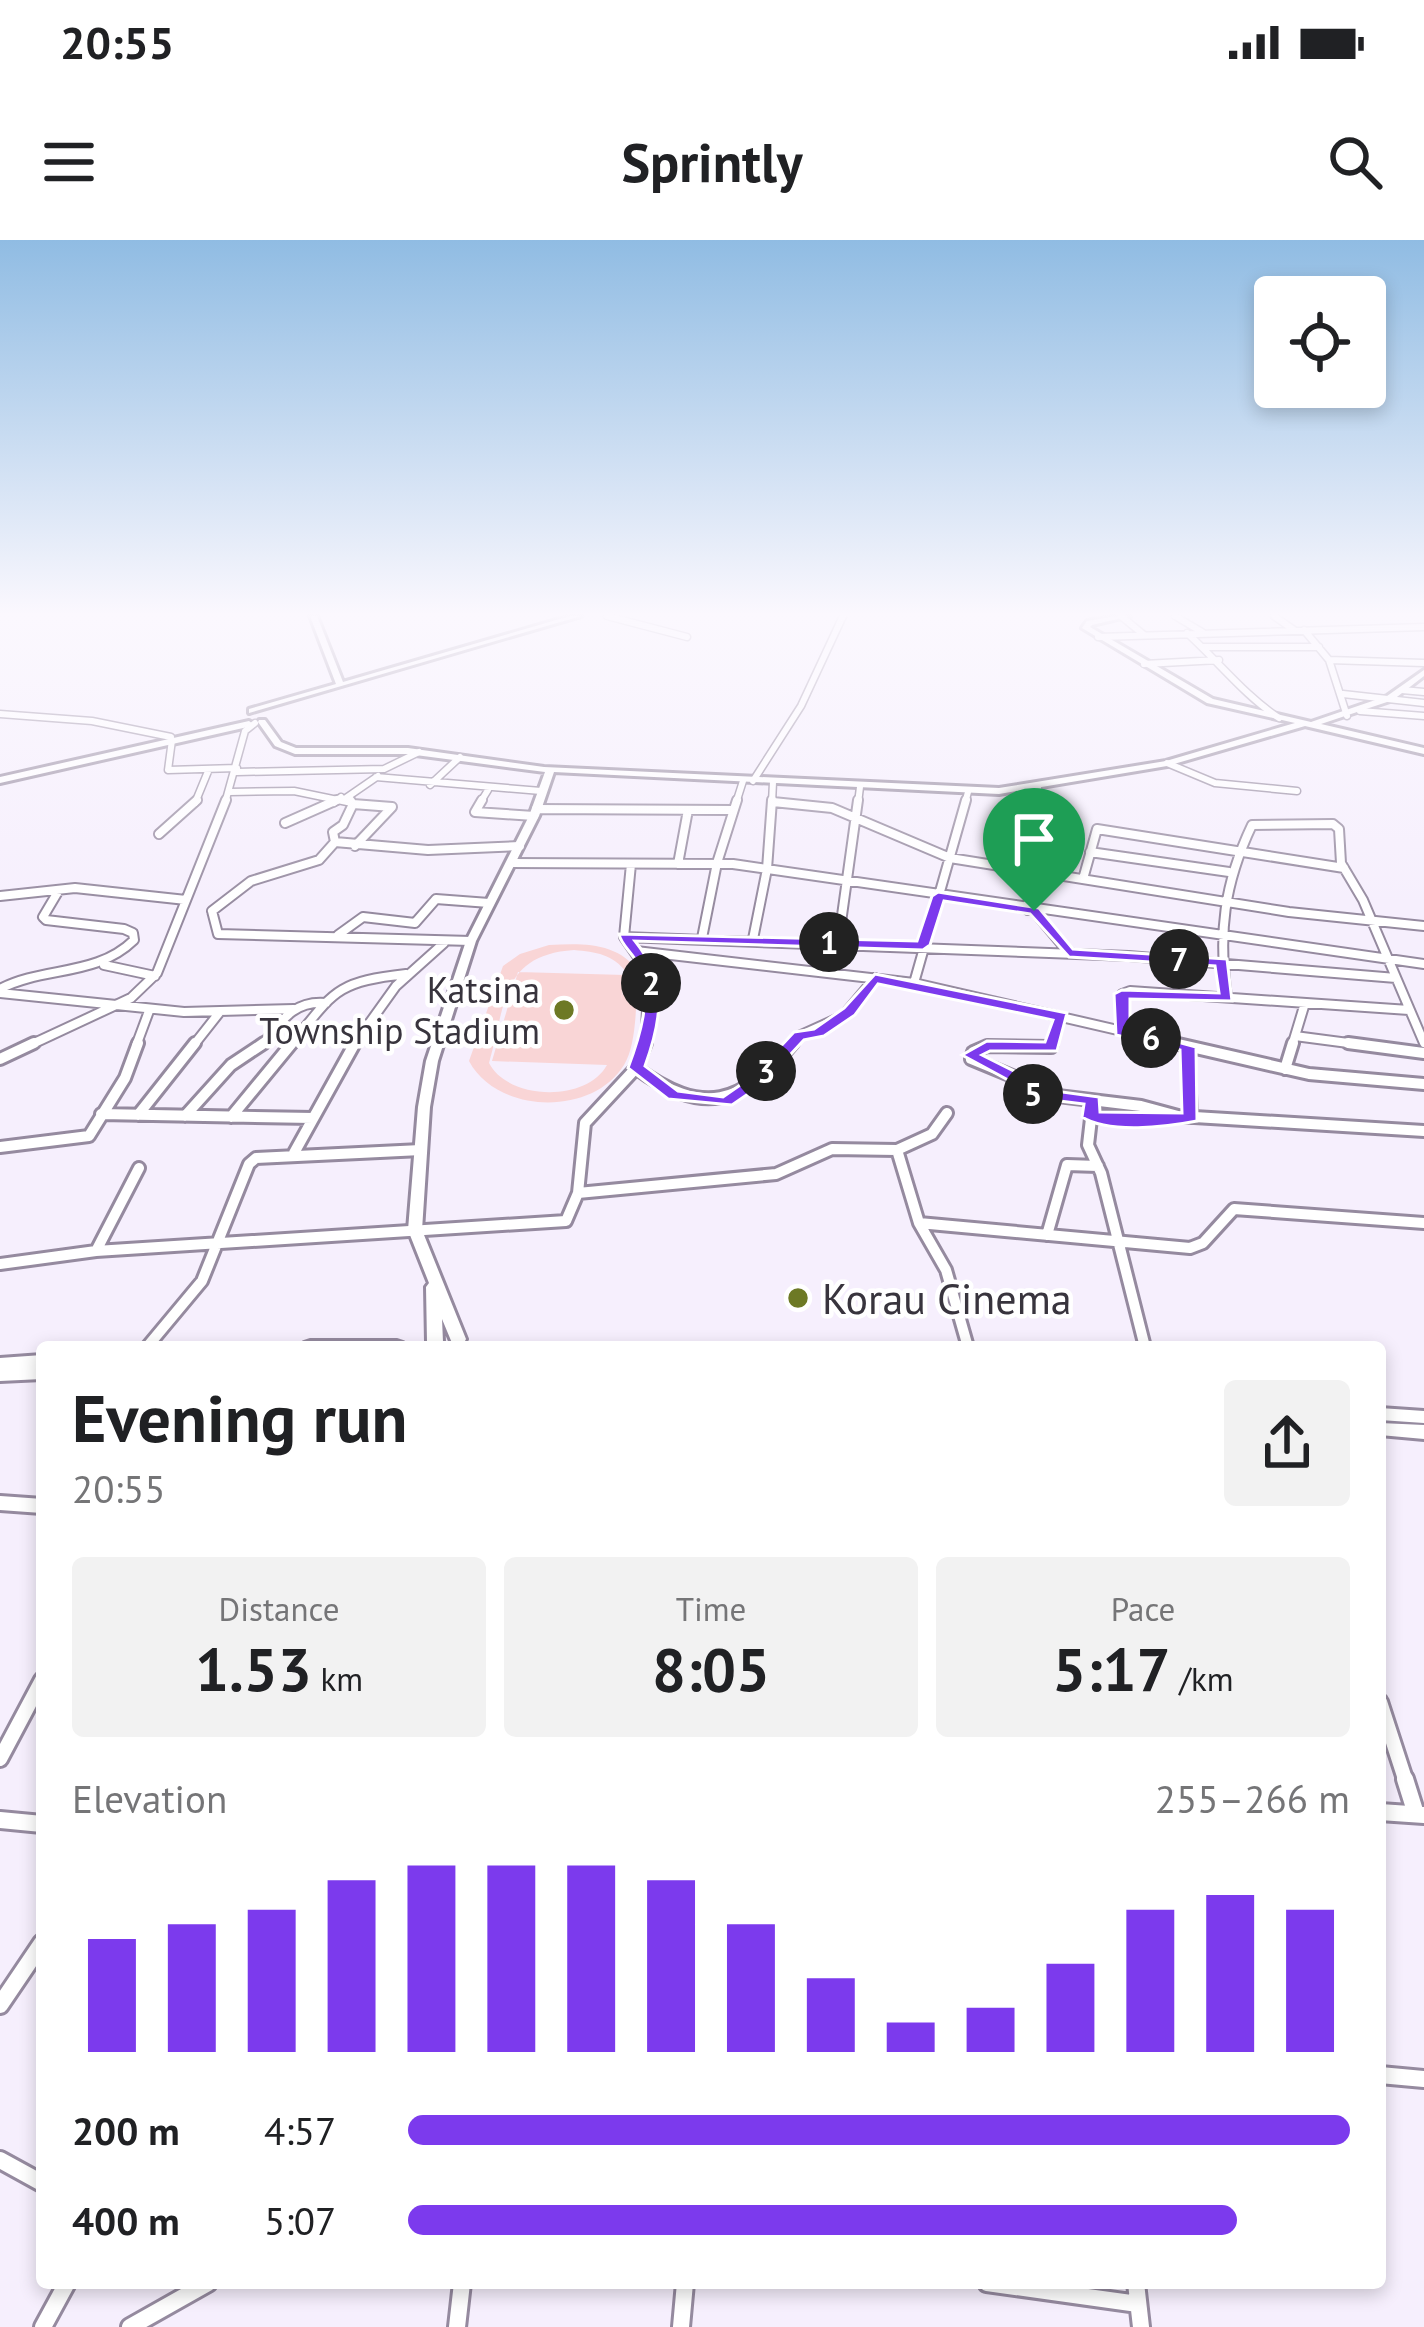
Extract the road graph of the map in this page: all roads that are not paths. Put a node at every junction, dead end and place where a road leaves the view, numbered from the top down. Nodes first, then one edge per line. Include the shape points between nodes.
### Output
1 (246, 713) edge
2 (254, 713) edge
3 (269, 713) edge
4 (796, 713) edge
5 (1260, 713) edge
6 (1273, 713) edge
7 (1354, 713) edge
8 (1391, 713) edge
9 (0, 714) edge
10 (1347, 716) joint
11 (1424, 716) edge
12 (235, 718) junction
13 (1282, 719) junction
14 (261, 720) junction
15 (1308, 726) junction
16 (171, 739) junction
17 (1424, 751) edge
18 (419, 752) junction
19 (460, 757) junction
20 (1167, 763) junction
21 (543, 768) junction
22 (384, 769) junction
23 (209, 770) junction
24 (237, 770) junction
25 (376, 777) junction
26 (0, 781) edge
27 (748, 781) junction
28 (773, 782) junction
29 (430, 785) junction
30 (1038, 786) junction
31 (860, 787) junction
32 (542, 789) junction
33 (488, 790) junction
34 (1297, 791) dead end
35 (229, 792) junction
36 (968, 792) junction
37 (347, 800) junction
38 (773, 802) junction
39 (688, 810) junction
40 (734, 810) junction
41 (535, 813) junction
42 (857, 819) junction
43 (285, 823) dead end
44 (159, 834) dead end
45 (335, 842) junction
46 (355, 846) junction
47 (520, 846) junction
48 (1090, 852) junction
49 (1238, 852) junction
50 (950, 858) junction
51 (512, 863) junction
52 (717, 863) junction
53 (631, 864) junction
54 (678, 864) junction
55 (1344, 868) junction
56 (767, 869) junction
57 (1033, 871) junction
58 (1229, 872) junction
59 (1083, 879) junction
60 (848, 882) junction
61 (59, 890) junction
62 (0, 896) edge
63 (938, 896) junction
64 (1223, 901) junction
65 (489, 902) junction
66 (185, 903) junction
67 (1031, 910) junction
68 (212, 911) junction
69 (1372, 922) junction
70 (1424, 926) edge
71 (338, 935) junction
72 (1217, 936) junction
73 (624, 937) junction
74 (703, 938) junction
75 (753, 939) junction
76 (446, 941) junction
77 (471, 941) junction
78 (836, 942) junction
79 (923, 945) junction
80 (636, 951) junction
81 (1069, 953) junction
82 (1389, 960) junction
83 (1222, 962) junction
84 (1424, 964) edge
85 (104, 965) junction
86 (834, 973) junction
87 (406, 974) junction
88 (155, 976) junction
89 (875, 978) junction
90 (1396, 978) junction
91 (914, 983) junction
92 (0, 991) edge
93 (1227, 998) junction
94 (326, 1003) junction
95 (1305, 1003) junction
96 (118, 1005) junction
97 (294, 1009) junction
98 (1409, 1010) junction
99 (149, 1011) junction
100 (219, 1013) junction
101 (1061, 1017) junction
102 (1122, 1031) junction
103 (1294, 1036) junction
104 (1424, 1042) edge
105 (1188, 1047) junction
106 (1424, 1053) edge
107 (0, 1059) edge
108 (636, 1068) junction
109 (1285, 1069) junction
110 (1424, 1084) edge
111 (1093, 1100) junction
112 (947, 1113) dead end
113 (101, 1114) junction
114 (138, 1115) junction
115 (185, 1116) junction
116 (1178, 1116) junction
117 (231, 1117) junction
118 (1091, 1117) junction
119 (1191, 1117) junction
120 (314, 1118) junction
121 (1424, 1131) edge
122 (0, 1147) edge
123 (421, 1150) junction
124 (897, 1150) junction
125 (294, 1153) junction
126 (1098, 1166) junction
127 (139, 1168) dead end
128 (578, 1193) junction
129 (919, 1223) junction
130 (1424, 1223) edge
131 (415, 1230) junction
132 (1047, 1234) junction
133 (1120, 1241) junction
134 (219, 1244) junction
135 (96, 1251) junction
136 (0, 1264) edge
137 (435, 1284) junction
138 (153, 1341) edge
139 (432, 1341) edge
140 (462, 1341) edge
141 (966, 1341) edge
142 (1143, 1341) edge
143 (36, 1361) edge
144 (0, 1364) edge
145 (36, 1373) edge
146 (0, 1375) edge
147 (1386, 1414) edge
148 (1424, 1417) edge
149 (1386, 1429) edge
150 (1424, 1432) edge
151 (0, 1503) edge
152 (36, 1505) edge
153 (36, 1691) edge
154 (1386, 1719) edge
155 (0, 1759) edge
156 (1386, 1812) edge
157 (1420, 1815) edge
158 (0, 1820) edge
159 (36, 1823) edge
160 (36, 1952) edge
161 (0, 2005) edge
162 (1386, 2076) edge
163 (1424, 2079) edge
164 (0, 2160) edge
165 (36, 2180) edge
166 (64, 2289) edge
167 (197, 2289) edge
168 (461, 2289) edge
169 (685, 2289) edge
170 (1077, 2289) edge
171 (1137, 2293) edge
172 (43, 2327) edge
173 (130, 2327) edge
174 (457, 2327) edge
175 (681, 2327) edge
176 (1141, 2327) edge

1 - 12 street
2 - 14 street
3 - 14 street
4 - 27 street
5 - 13 street
6 - 13 street
7 - 10 street
8 - 11 street
9 - 16 street via 92,721
10 - 15 street
12 - 14 street
12 - 16 street
13 - 15 street
14 - 16 street
14 - 18 street via 289,750
14 - 24 street via 245,731
15 - 17 street
15 - 20 street
16 - 23 street via 168,770
16 - 26 street
18 - 19 street
18 - 22 street
19 - 21 street
19 - 29 street
20 - 30 street
20 - 34 street via 1215,783
21 - 27 street
21 - 32 street
22 - 24 street
22 - 25 street
23 - 24 street
23 - 44 street via 196,802
24 - 35 street
25 - 29 street
25 - 37 street
27 - 28 street
27 - 40 street
28 - 31 street
28 - 38 street
29 - 33 street
30 - 36 street
30 - 57 street
31 - 36 street
31 - 42 street
32 - 33 street
32 - 41 street
33 - 41 street via 475,812
35 - 37 street
35 - 66 street
36 - 50 street
37 - 43 street
37 - 45 street
37 - 46 street via 392,807
38 - 42 street
38 - 56 street
39 - 40 street
39 - 41 street
39 - 54 street
40 - 52 street
41 - 47 street
42 - 50 street
42 - 60 street
45 - 46 street
45 - 68 street via 313,867 251,881
46 - 47 street
47 - 51 street
48 - 49 street via 1097,830
48 - 58 street
48 - 59 street
49 - 55 street
49 - 55 street via 1255,823 1333,824
49 - 58 street
50 - 57 street
50 - 63 street
51 - 53 street
51 - 65 street
52 - 54 street
52 - 56 street
52 - 74 street
53 - 54 street
53 - 73 street
55 - 69 street
56 - 60 street
56 - 75 street
57 - 59 street
57 - 67 street
58 - 64 street
59 - 64 street
60 - 63 street
60 - 78 street
61 - 62 street
61 - 66 street
61 - 85 street via 46,920 133,933 127,949
63 - 67 street
63 - 79 street
64 - 69 street
64 - 72 street
65 - 71 street via 436,898 415,923 363,917
65 - 77 street
66 - 68 street
66 - 88 street
67 - 72 street
67 - 81 street
68 - 71 street via 218,934
69 - 70 street
69 - 82 street
71 - 76 street
72 - 82 street
72 - 83 street
73 - 74 street
73 - 80 street
74 - 75 street
75 - 78 street
76 - 77 street
76 - 87 street
77 - 123 street via 432,1061
78 - 79 street
78 - 86 street
79 - 81 street
79 - 91 street
80 - 86 street
80 - 108 street via 652,985
81 - 83 street
82 - 84 street
82 - 90 street
83 - 90 street
83 - 93 street
85 - 88 street
85 - 92 street via 22,975
86 - 89 street
87 - 94 street via 358,979
87 - 120 street
88 - 96 street
89 - 91 street
89 - 108 street via 850,1011 799,1036 726,1102 674,1096
90 - 98 street
91 - 101 street
92 - 96 street via 50,1003
93 - 95 street
93 - 102 street via 1125,992
94 - 97 street
94 - 117 street
95 - 98 street
95 - 103 street
96 - 99 street
96 - 107 street
97 - 100 street
97 - 115 street
98 - 104 street
99 - 100 street
99 - 113 street via 125,1078
100 - 114 street
101 - 102 street
101 - 111 street via 1051,1047 987,1046 971,1059 1017,1078 1016,1091
102 - 105 street
103 - 106 street
103 - 109 street
105 - 109 street
105 - 119 street
108 - 128 street via 590,1113
109 - 110 street
111 - 116 street
111 - 118 street
112 - 124 street via 932,1134
113 - 114 street
113 - 122 street via 83,1138
114 - 115 street
115 - 117 street
116 - 118 street
116 - 119 street
117 - 120 street
118 - 126 street via 1088,1145
119 - 121 street
120 - 125 street
123 - 125 street
123 - 131 street
124 - 128 street via 832,1149 776,1174
124 - 129 street
125 - 134 street via 250,1164
126 - 132 street via 1066,1165
126 - 133 street
127 - 135 street
128 - 131 street via 566,1221
129 - 132 street
129 - 141 street via 946,1270
130 - 133 street via 1244,1208 1229,1211 1198,1247
131 - 134 street
131 - 137 street
132 - 133 street
133 - 142 street
134 - 135 street
134 - 138 street
135 - 136 street
137 - 139 street
137 - 140 street
143 - 144 street
145 - 146 street
147 - 148 street
149 - 150 street
151 - 152 street
153 - 155 street
154 - 157 street
156 - 157 street
158 - 159 street
160 - 161 street
162 - 163 street
164 - 165 street
166 - 172 street
167 - 173 street
168 - 174 street
169 - 175 street
170 - 171 street
171 - 176 street

